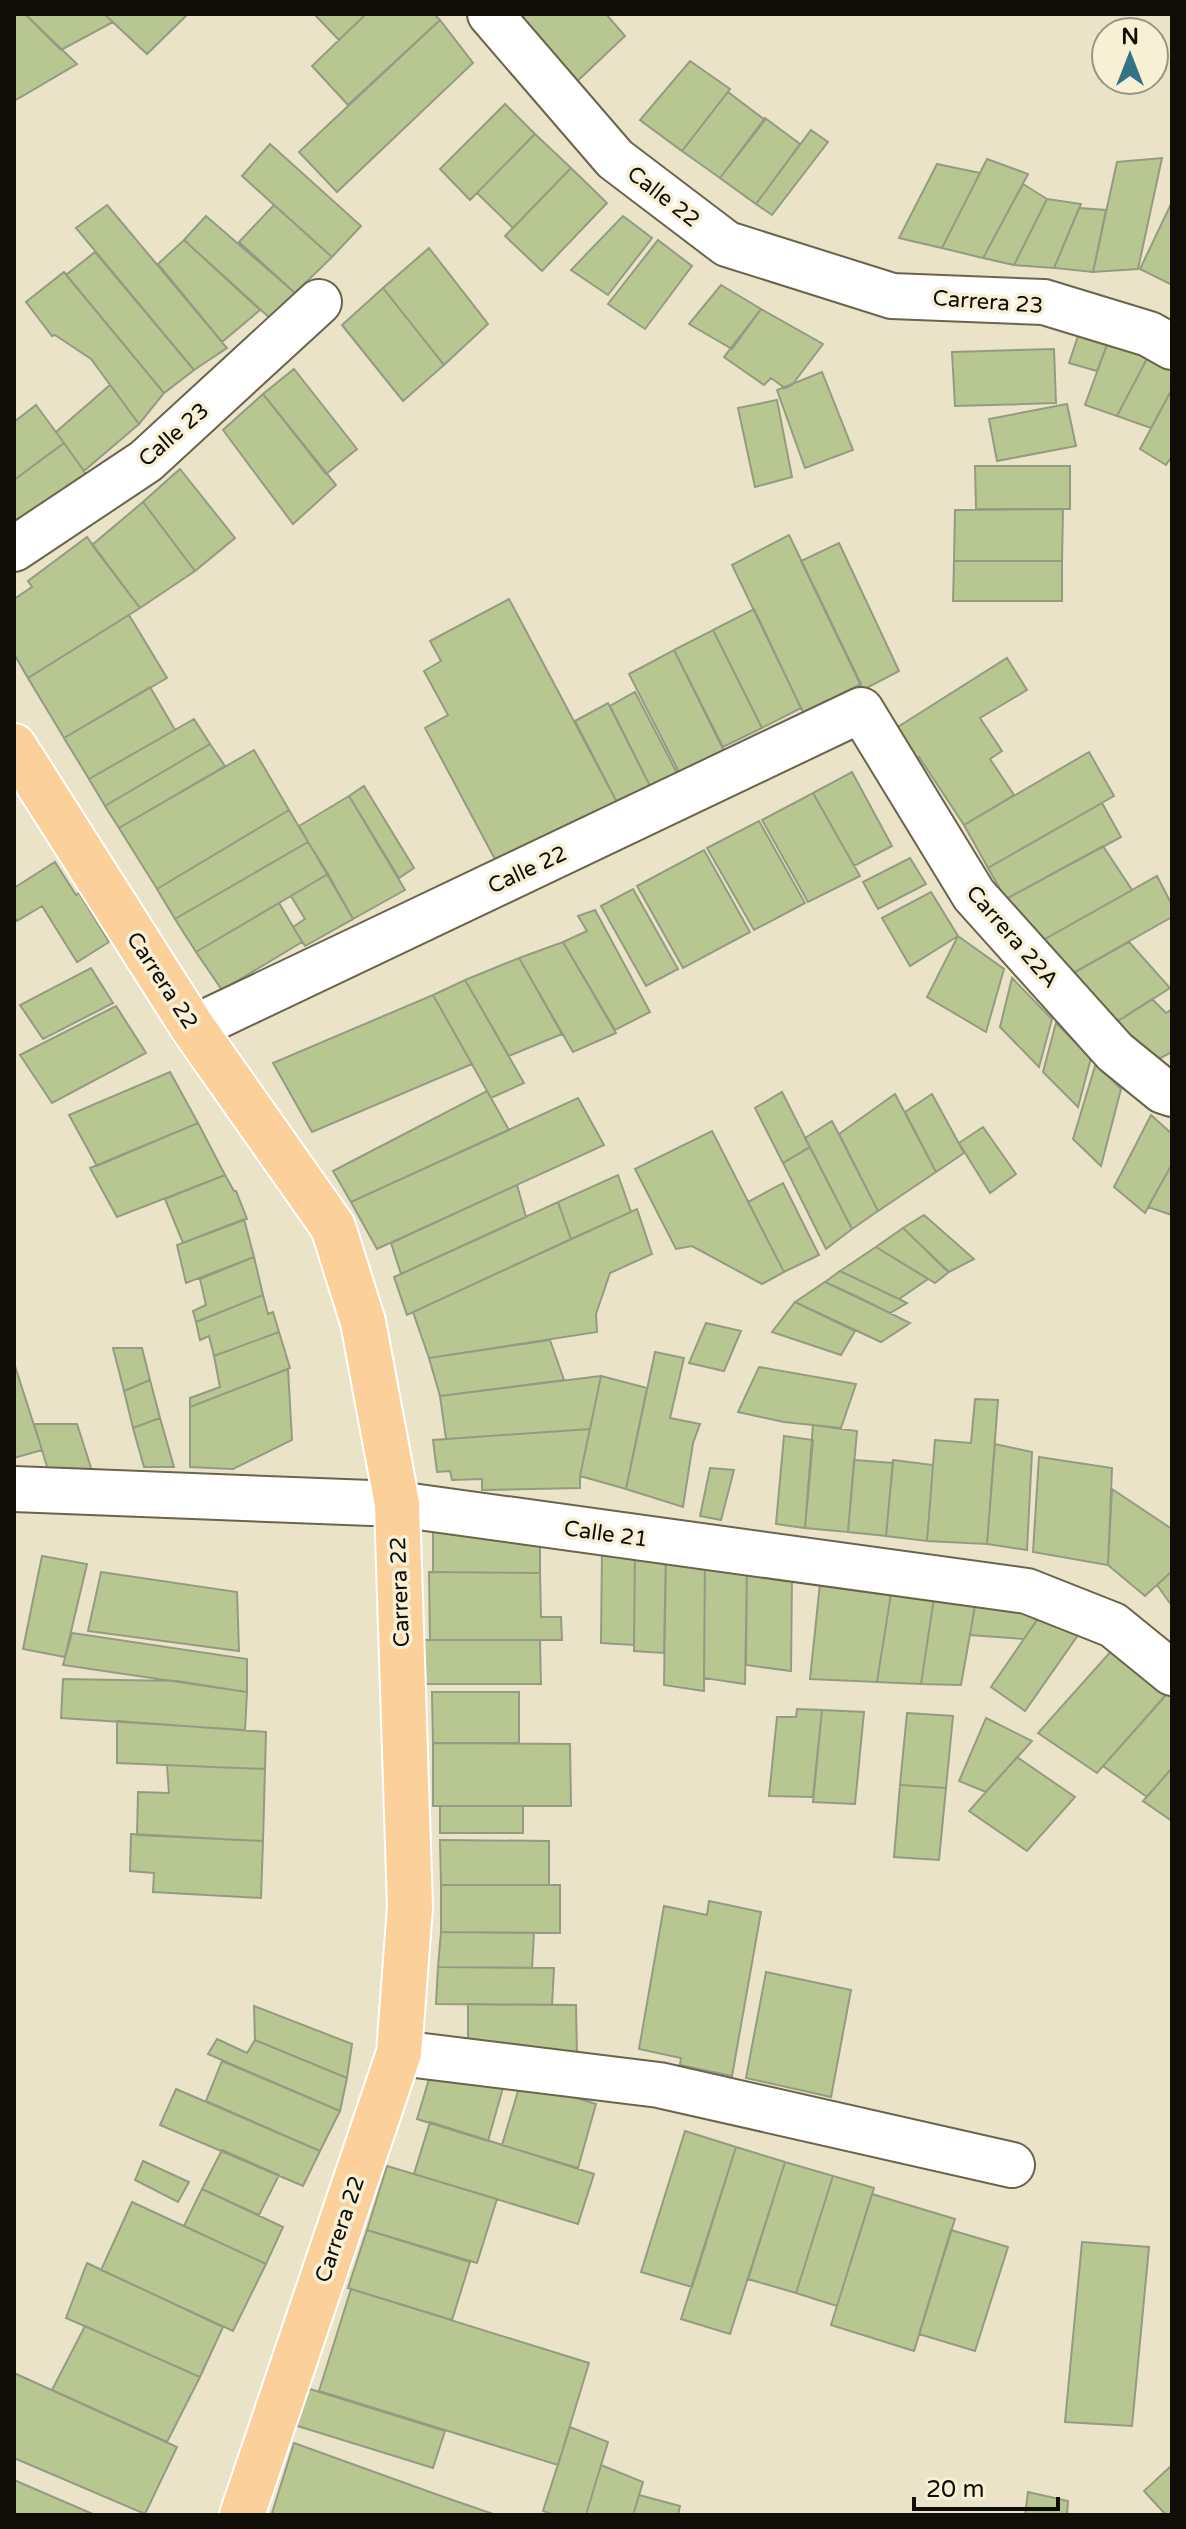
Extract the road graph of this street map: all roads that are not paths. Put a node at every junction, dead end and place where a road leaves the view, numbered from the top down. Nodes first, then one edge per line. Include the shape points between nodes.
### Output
1 (490, 14) edge
2 (892, 296) joint
3 (319, 302) dead end
4 (1172, 347) edge
5 (14, 549) edge
6 (861, 710) joint
7 (14, 746) edge
8 (193, 1028) junction
9 (1172, 1094) edge
10 (14, 1489) edge
11 (397, 1504) junction
12 (1172, 1673) edge
13 (399, 2053) junction
14 (1012, 2165) dead end
15 (242, 2515) edge

1 - 2 street, Calle 22 via 615,159 727,244
2 - 4 street, Carrera 23 via 1044,302 1149,334
3 - 5 street, Calle 23 via 146,461
6 - 8 street, Calle 22
6 - 9 street, Carrera 22A via 974,895 1115,1052
7 - 8 main road, Carrera 22
8 - 11 main road, Carrera 22 via 333,1227 363,1322
10 - 11 street, Calle 21
11 - 12 street, Calle 21 via 1027,1591 1113,1625
11 - 13 main road, Carrera 22 via 410,1907
13 - 14 street via 659,2085
13 - 15 main road, Carrera 22

